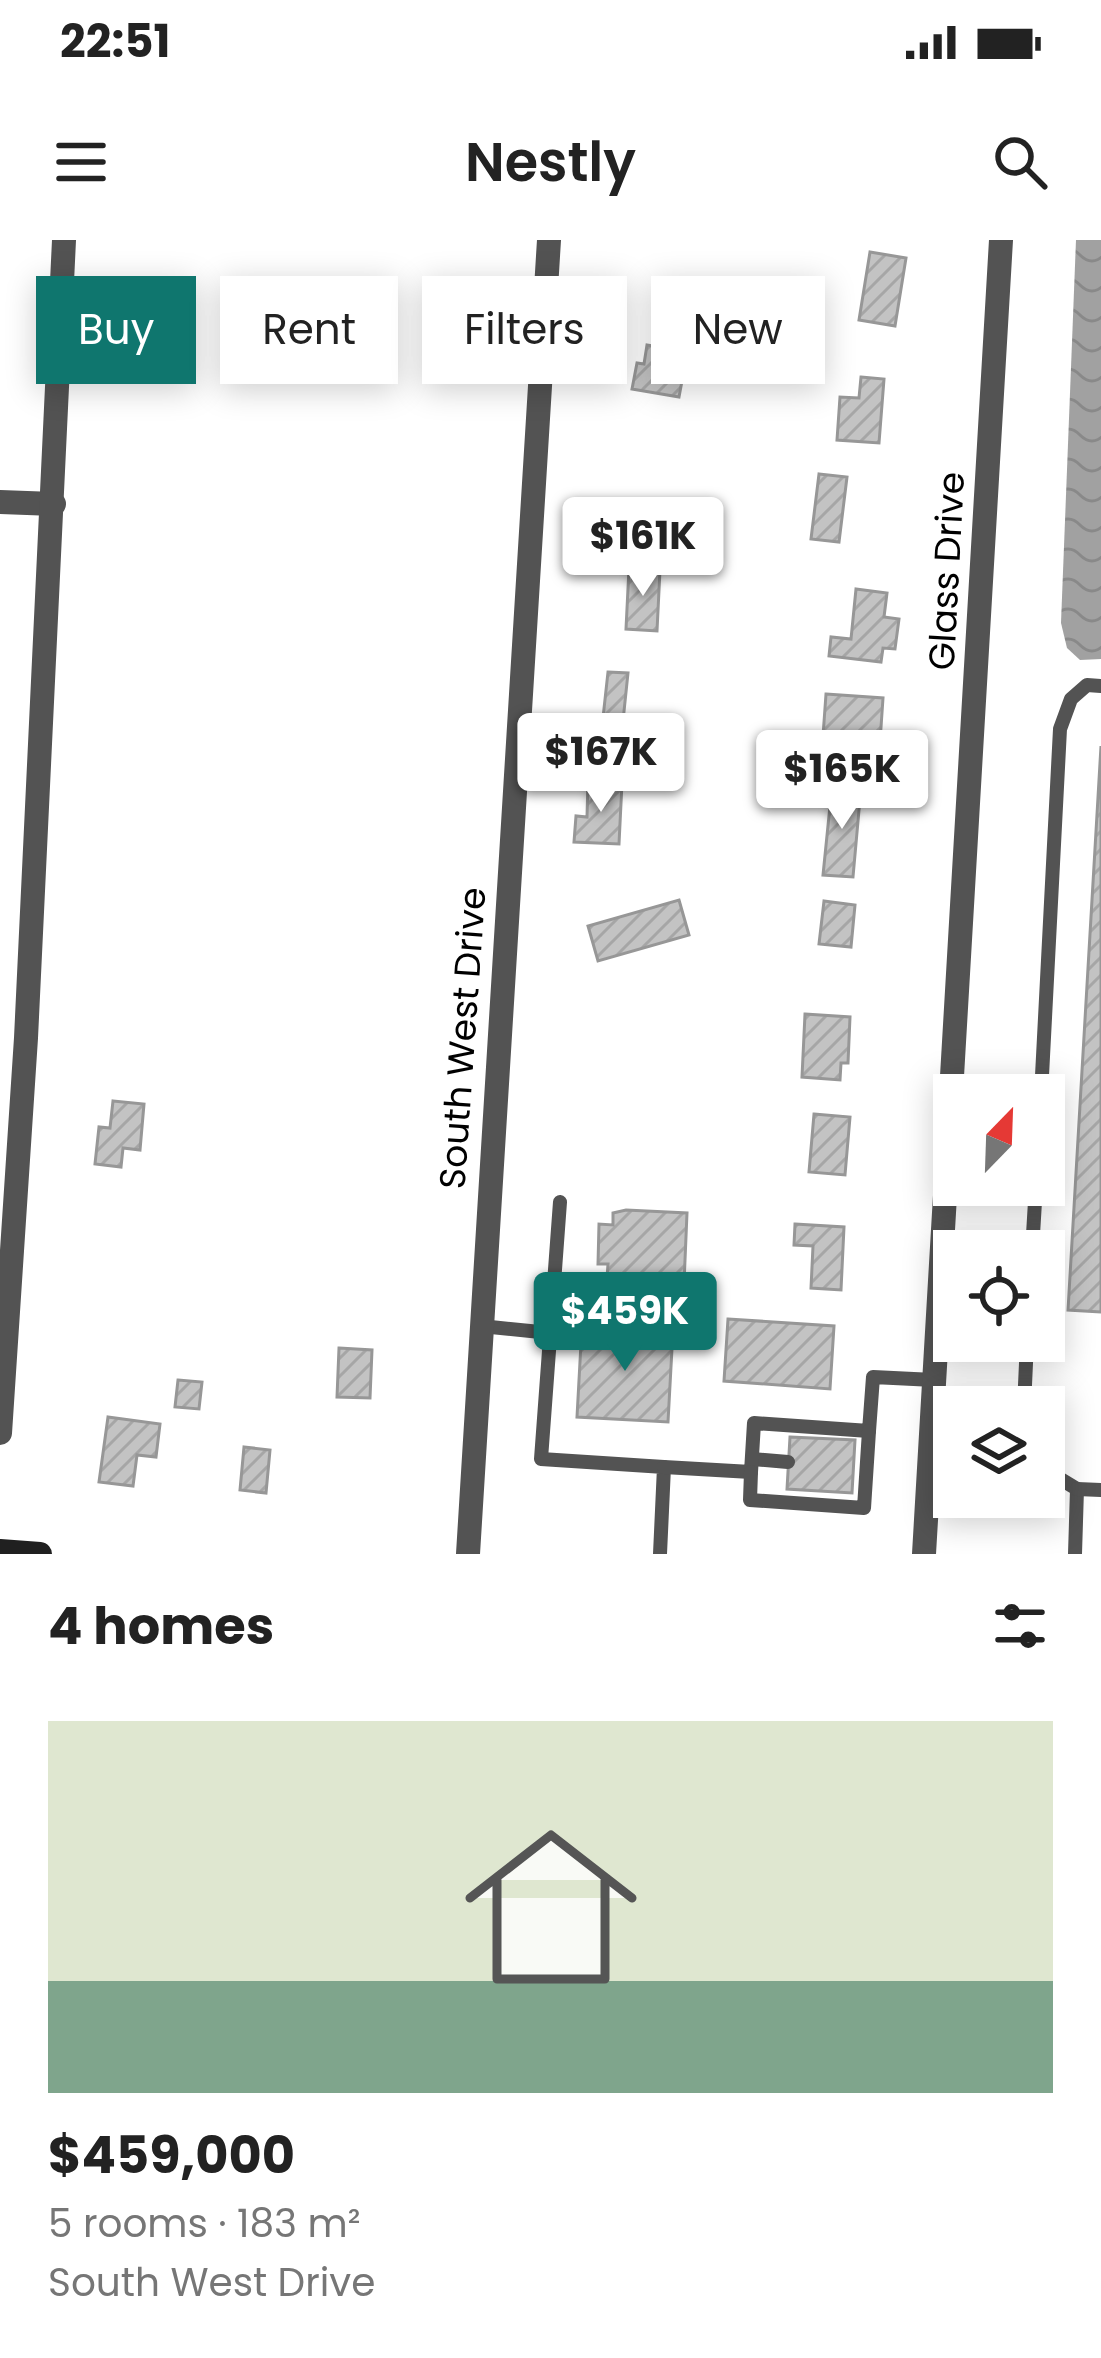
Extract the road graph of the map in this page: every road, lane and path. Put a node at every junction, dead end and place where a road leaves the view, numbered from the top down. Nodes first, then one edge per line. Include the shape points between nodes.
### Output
1 (64, 240) edge
2 (548, 240) edge
3 (1001, 240) edge
4 (0, 502) edge
5 (54, 504) junction
6 (1101, 686) edge
7 (0, 1035) edge
8 (26, 1038) junction
9 (1042, 1074) edge
10 (560, 1202) dead end
11 (481, 1326) junction
12 (550, 1333) junction
13 (934, 1380) junction
14 (869, 1431) junction
15 (0, 1433) edge
16 (788, 1462) dead end
17 (752, 1466) junction
18 (664, 1467) junction
19 (1065, 1481) edge
20 (1077, 1489) junction
21 (1101, 1490) edge
22 (0, 1551) edge
23 (40, 1554) edge
24 (468, 1554) edge
25 (660, 1554) edge
26 (924, 1554) edge
27 (1075, 1554) edge

1 - 5 street
2 - 11 street, South West Drive
3 - 13 street, Glass Drive
4 - 5 street
5 - 8 street
6 - 9 lane via 1087,685 1071,699 1060,728
7 - 8 street
8 - 15 street
10 - 12 lane
11 - 12 lane
11 - 24 street, South West Drive
12 - 18 lane via 541,1459
13 - 14 lane via 873,1377
13 - 26 street, Glass Drive
14 - 17 lane via 754,1423
14 - 17 lane via 860,1468 863,1508 750,1499
16 - 17 lane
17 - 18 lane
18 - 25 lane
19 - 20 lane
20 - 21 lane
20 - 27 lane
22 - 23 main road

